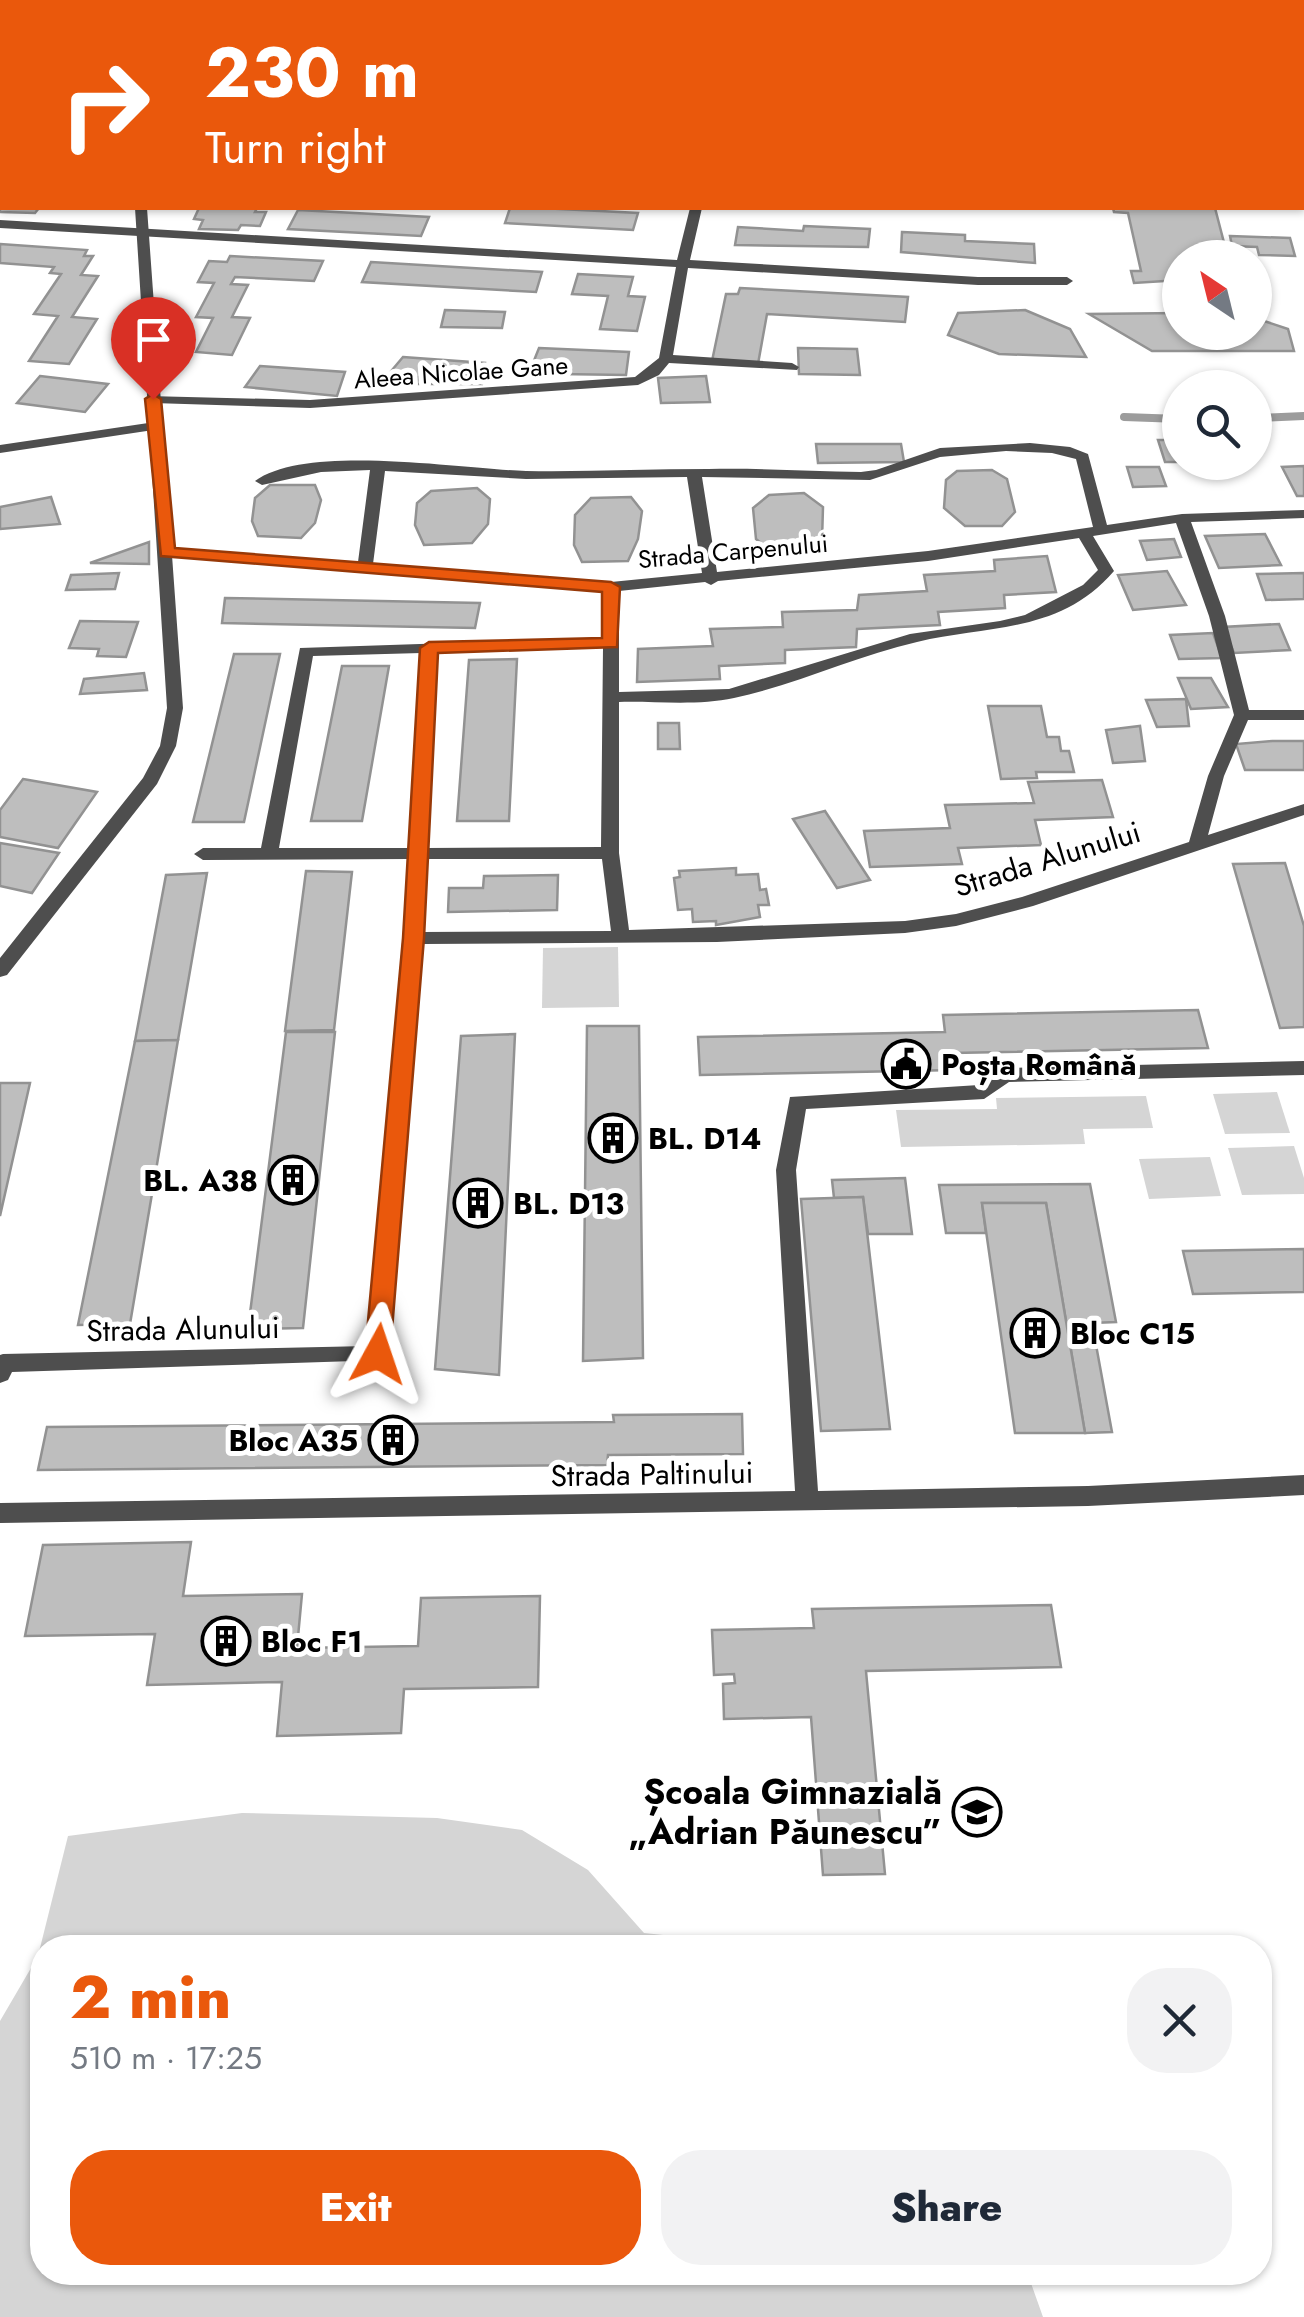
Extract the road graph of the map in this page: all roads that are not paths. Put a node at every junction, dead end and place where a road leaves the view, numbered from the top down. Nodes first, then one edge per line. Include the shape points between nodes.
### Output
1 (141, 210) edge
2 (696, 210) edge
3 (0, 224) edge
4 (143, 232) junction
5 (683, 264) junction
6 (1067, 281) dead end
7 (666, 359) junction
8 (792, 368) dead end
9 (153, 399) junction
10 (155, 426) junction
11 (0, 448) edge
12 (378, 468) junction
13 (694, 473) junction
14 (262, 481) dead end
15 (1304, 514) edge
16 (1182, 518) junction
17 (1101, 530) junction
18 (1083, 532) junction
19 (167, 552) junction
20 (365, 566) junction
21 (712, 580) junction
22 (611, 587) junction
23 (611, 643) junction
24 (429, 648) junction
25 (610, 698) junction
26 (1242, 715) junction
27 (1304, 715) edge
28 (1304, 809) edge
29 (1197, 843) junction
30 (416, 852) junction
31 (610, 853) junction
32 (203, 854) dead end
33 (269, 854) junction
34 (621, 935) junction
35 (414, 938) junction
36 (0, 971) edge
37 (1304, 1068) edge
38 (0, 1374) edge
39 (1304, 1485) edge
40 (807, 1502) junction
41 (0, 1512) edge

1 - 4 street
2 - 5 street
3 - 4 street
4 - 5 street
4 - 9 street
5 - 6 street
5 - 7 street
7 - 8 street
7 - 9 street, Aleea Nicolae Gane via 638,380 613,385 310,404
9 - 10 street
10 - 11 street
10 - 19 street
12 - 13 street
12 - 14 street via 300,470
12 - 20 street
13 - 17 street via 866,476 959,450 1057,448 1083,457
13 - 21 street
15 - 16 street, Strada Carpenului
16 - 17 street, Strada Carpenului
16 - 26 street
17 - 18 street, Strada Carpenului
18 - 21 street, Strada Carpenului
18 - 25 street via 1106,571 1031,618 916,636 730,694
19 - 20 street, Strada Carpenului
19 - 36 street via 175,708 168,746 126,815
20 - 22 street, Strada Carpenului
21 - 22 street, Strada Carpenului
22 - 23 street
23 - 24 street
23 - 25 street
24 - 30 street, Strada Alunului
24 - 33 street via 306,651
25 - 31 street
26 - 27 street
26 - 29 street
28 - 29 street, Strada Alunului
29 - 34 street, Strada Alunului via 956,920 811,932
30 - 31 street
30 - 33 street
30 - 35 street, Strada Alunului
31 - 34 street
32 - 33 street
34 - 35 street, Strada Alunului
35 - 38 street, Strada Alunului via 378,1354 3,1363
37 - 40 street via 1004,1075 984,1092 797,1102 786,1170
39 - 40 street, Strada Paltinului
40 - 41 street, Strada Paltinului

